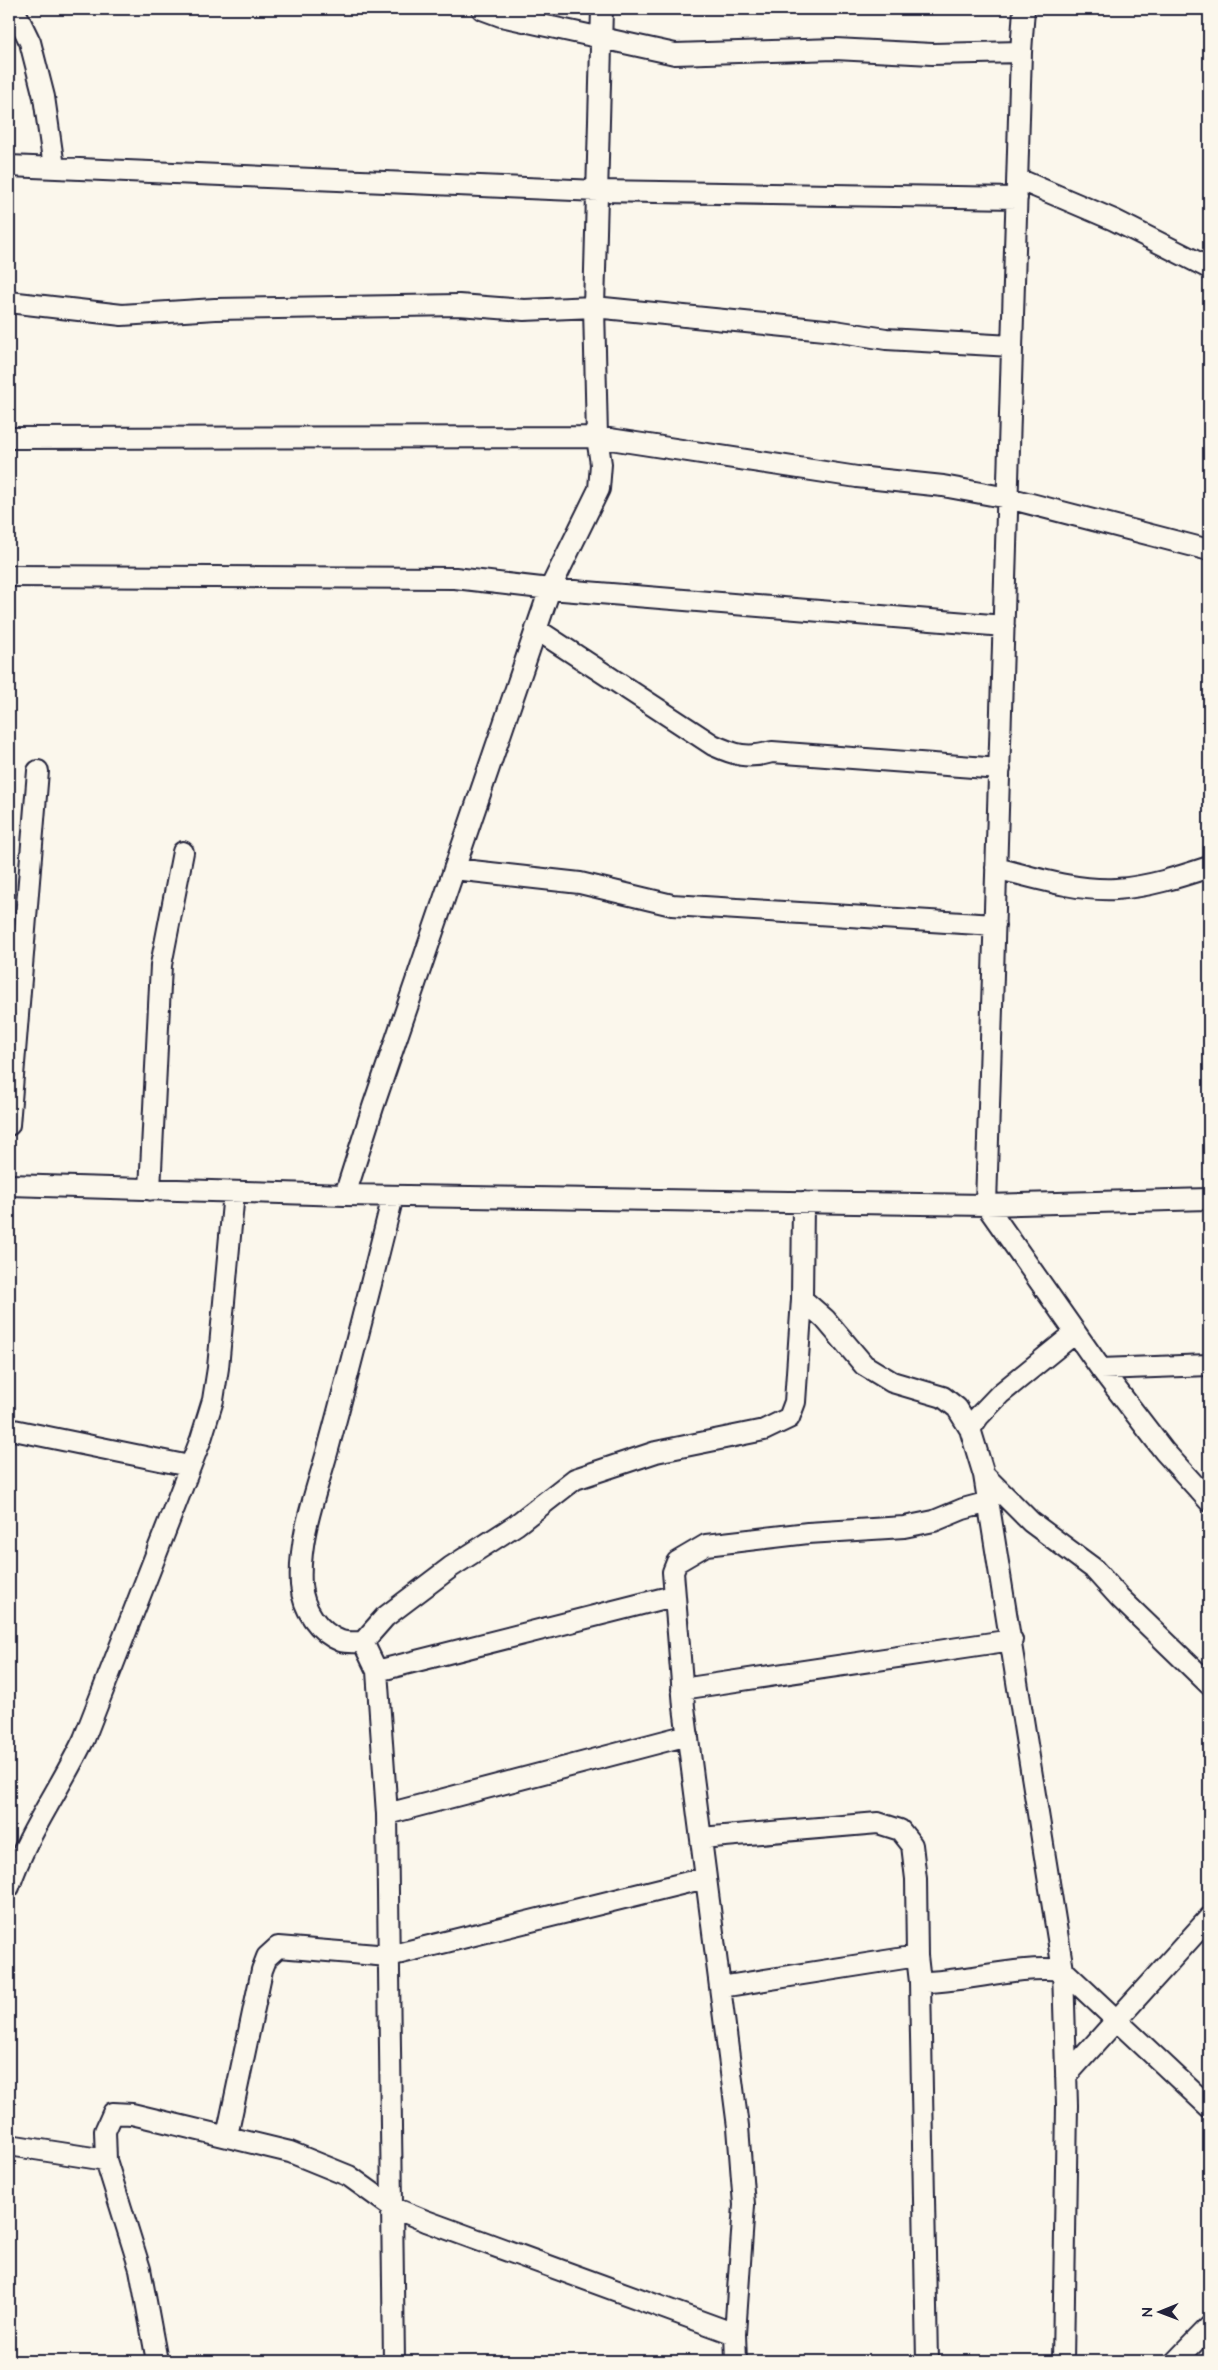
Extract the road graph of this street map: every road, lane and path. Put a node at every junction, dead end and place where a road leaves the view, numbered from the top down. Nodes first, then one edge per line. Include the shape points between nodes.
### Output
1 (14, 9) edge
2 (482, 9) edge
3 (602, 9) edge
4 (1024, 9) edge
5 (601, 39) junction
6 (1021, 52) junction
7 (9, 166) edge
8 (54, 167) junction
9 (1017, 188) junction
10 (598, 191) junction
11 (1209, 268) edge
12 (9, 302) edge
13 (594, 307) junction
14 (1012, 346) junction
15 (597, 437) junction
16 (9, 438) edge
17 (1008, 498) junction
18 (1209, 550) edge
19 (9, 576) edge
20 (550, 589) junction
21 (1004, 626) junction
22 (536, 629) junction
23 (1000, 769) junction
24 (38, 771) dead end
25 (183, 852) dead end
26 (1209, 867) edge
27 (996, 868) junction
28 (454, 869) junction
29 (995, 925) junction
30 (9, 1125) edge
31 (9, 1185) edge
32 (150, 1190) junction
33 (234, 1192) junction
34 (345, 1195) junction
35 (393, 1196) junction
36 (1209, 1199) edge
37 (803, 1202) junction
38 (986, 1205) junction
39 (802, 1299) junction
40 (1075, 1333) junction
41 (1209, 1365) edge
42 (1101, 1369) junction
43 (9, 1429) edge
44 (970, 1429) junction
45 (189, 1466) junction
46 (984, 1475) junction
47 (1209, 1501) edge
48 (989, 1502) junction
49 (673, 1596) junction
50 (1012, 1640) junction
51 (363, 1642) junction
52 (377, 1671) junction
53 (1209, 1684) edge
54 (682, 1689) junction
55 (688, 1735) junction
56 (387, 1814) junction
57 (701, 1838) junction
58 (705, 1878) junction
59 (9, 1887) edge
60 (1209, 1918) edge
61 (389, 1956) junction
62 (917, 1956) junction
63 (1063, 1970) junction
64 (920, 1982) junction
65 (721, 1987) junction
66 (1118, 2020) junction
67 (1066, 2076) junction
68 (1209, 2107) edge
69 (227, 2136) junction
70 (9, 2145) edge
71 (106, 2160) junction
72 (392, 2207) junction
73 (1209, 2327) edge
74 (735, 2334) junction
75 (156, 2361) edge
76 (394, 2361) edge
77 (736, 2361) edge
78 (927, 2361) edge
79 (1063, 2361) edge
80 (1176, 2361) edge

1 - 8 street via 30,42 44,96
2 - 5 street
3 - 5 street
4 - 6 street
5 - 6 street via 675,54 835,48 932,54
5 - 10 street
6 - 9 street
7 - 8 street
8 - 10 street
9 - 10 street
9 - 11 street via 1114,220
9 - 14 street
10 - 13 street
12 - 13 street via 122,314 450,305 524,310
13 - 14 street via 886,339
13 - 15 street
14 - 17 street
15 - 16 street
15 - 17 street
15 - 20 street via 601,464 599,489
17 - 18 street
17 - 21 street
19 - 20 street via 455,578
20 - 21 street
20 - 22 street
21 - 23 street
22 - 23 street via 713,744 734,754 754,757 772,752
22 - 28 street
23 - 27 street
24 - 30 street
25 - 32 street via 160,965
26 - 27 street via 1168,880 1117,889 1068,886
27 - 29 street
28 - 29 street via 580,883 672,905
28 - 34 street
29 - 38 street
31 - 32 street
32 - 33 street
33 - 34 street
33 - 45 street via 213,1400
34 - 35 street
35 - 37 street
35 - 51 street via 328,1450 309,1511 302,1559 301,1586 308,1613 322,1629 342,1641
36 - 38 street
37 - 38 street
37 - 39 street
38 - 40 street
39 - 44 street via 825,1319 864,1365 892,1382 943,1397 957,1408
39 - 51 street via 795,1402 789,1418 764,1430 656,1452 575,1479 516,1525 385,1617
40 - 42 street
40 - 44 street via 1000,1394
41 - 42 street
42 - 47 street via 1164,1451
43 - 45 street
44 - 46 street
45 - 59 street via 84,1739 43,1813
46 - 48 street
46 - 53 street via 1031,1522 1093,1568
48 - 49 street via 934,1521 904,1527 781,1535 706,1545 677,1562 673,1572
48 - 50 street
49 - 52 street
49 - 54 street
50 - 54 street
50 - 63 street
51 - 52 street
52 - 56 street
54 - 55 street
55 - 56 street
55 - 57 street
56 - 61 street
57 - 58 street
57 - 62 street via 878,1823 900,1830 912,1845
58 - 61 street
58 - 65 street
60 - 66 street
61 - 69 street via 278,1947 267,1957
61 - 72 street
62 - 64 street
62 - 65 street
63 - 64 street via 1046,1968 943,1982
63 - 66 street
63 - 67 street
64 - 78 street
65 - 74 street via 744,2205
66 - 67 street
66 - 68 street
67 - 79 street
69 - 71 street via 132,2114 113,2113 105,2131
69 - 72 street via 290,2152 349,2176
70 - 71 street
71 - 75 street via 140,2269
72 - 74 street
72 - 76 street
73 - 80 street
74 - 77 street

